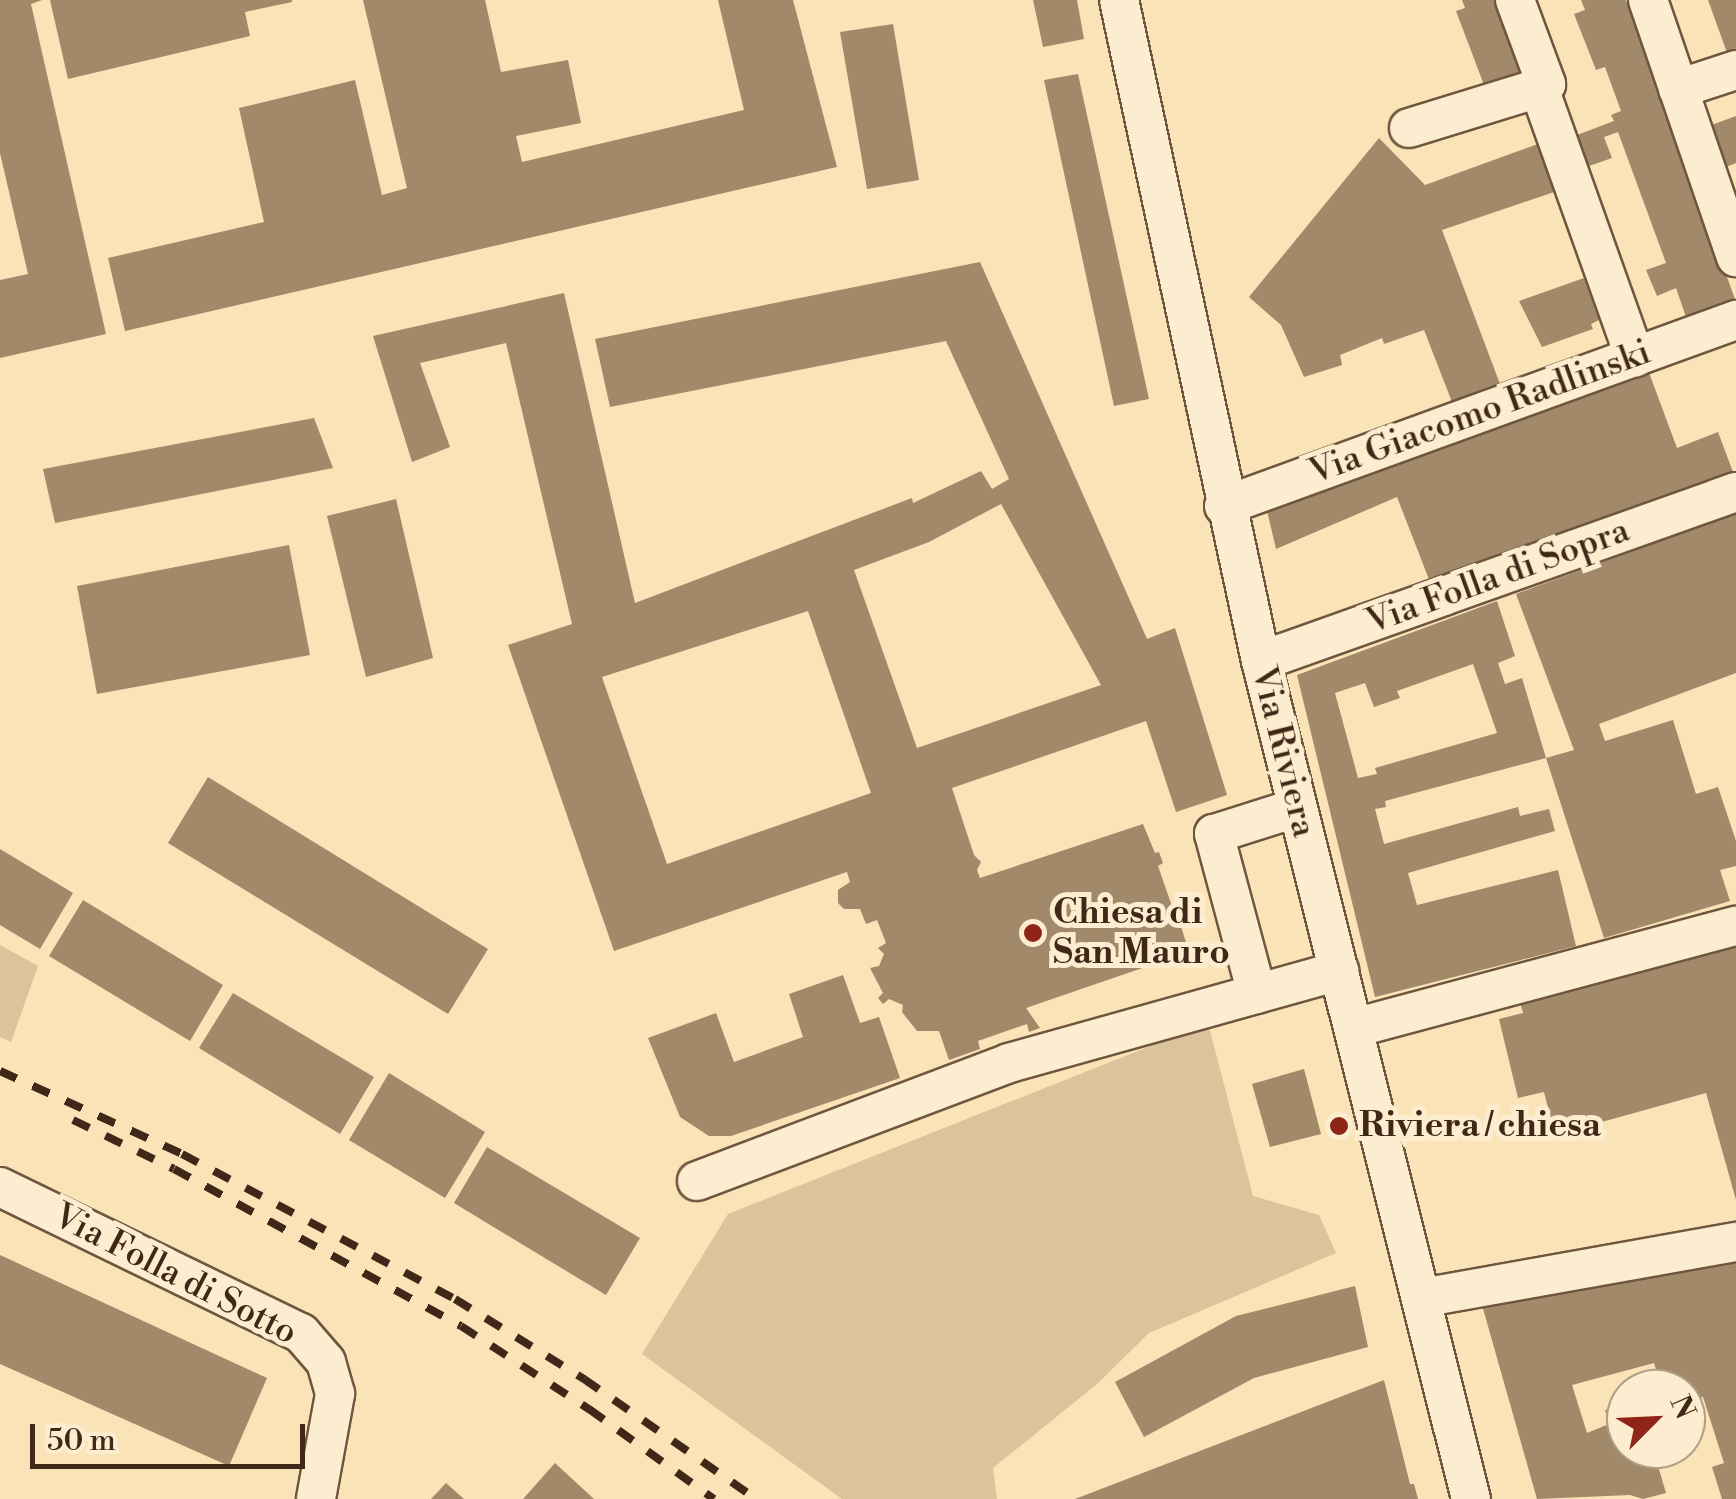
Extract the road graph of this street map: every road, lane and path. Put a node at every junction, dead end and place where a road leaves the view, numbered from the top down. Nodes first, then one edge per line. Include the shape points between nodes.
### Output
1 (1119, 0) edge
2 (1515, 0) edge
3 (1648, 0) edge
4 (1736, 70) edge
5 (1539, 88) junction
6 (1678, 90) junction
7 (1409, 128) dead end
8 (1724, 184) edge
9 (1736, 257) edge
10 (1736, 320) edge
11 (1636, 357) junction
12 (1736, 492) edge
13 (1224, 506) junction
14 (1261, 662) junction
15 (1296, 808) junction
16 (1736, 926) edge
17 (1339, 971) junction
18 (1257, 994) junction
19 (1354, 1028) junction
20 (697, 1181) dead end
21 (0, 1187) edge
22 (1736, 1242) edge
23 (1422, 1298) junction
24 (316, 1499) edge
25 (1471, 1499) edge

1 - 13 street, Via Riviera
2 - 5 street via 1546,84
3 - 6 street
4 - 6 street
5 - 7 street
5 - 11 street
6 - 8 street
8 - 9 street
10 - 11 street, Via Giacomo Radlinski
11 - 13 street, Via Giacomo Radlinski
12 - 14 street, Via Folla di Sopra
13 - 14 street, Via Riviera
14 - 15 street, Via Riviera
15 - 17 street, Via Riviera
15 - 18 street via 1214,834
16 - 19 street
17 - 18 street
17 - 19 street, Via Riviera
18 - 20 street via 1009,1063
19 - 23 street, Via Riviera
21 - 24 street, Via Folla di Sotto via 301,1333 326,1362 335,1394
22 - 23 street
23 - 25 street, Via Riviera

